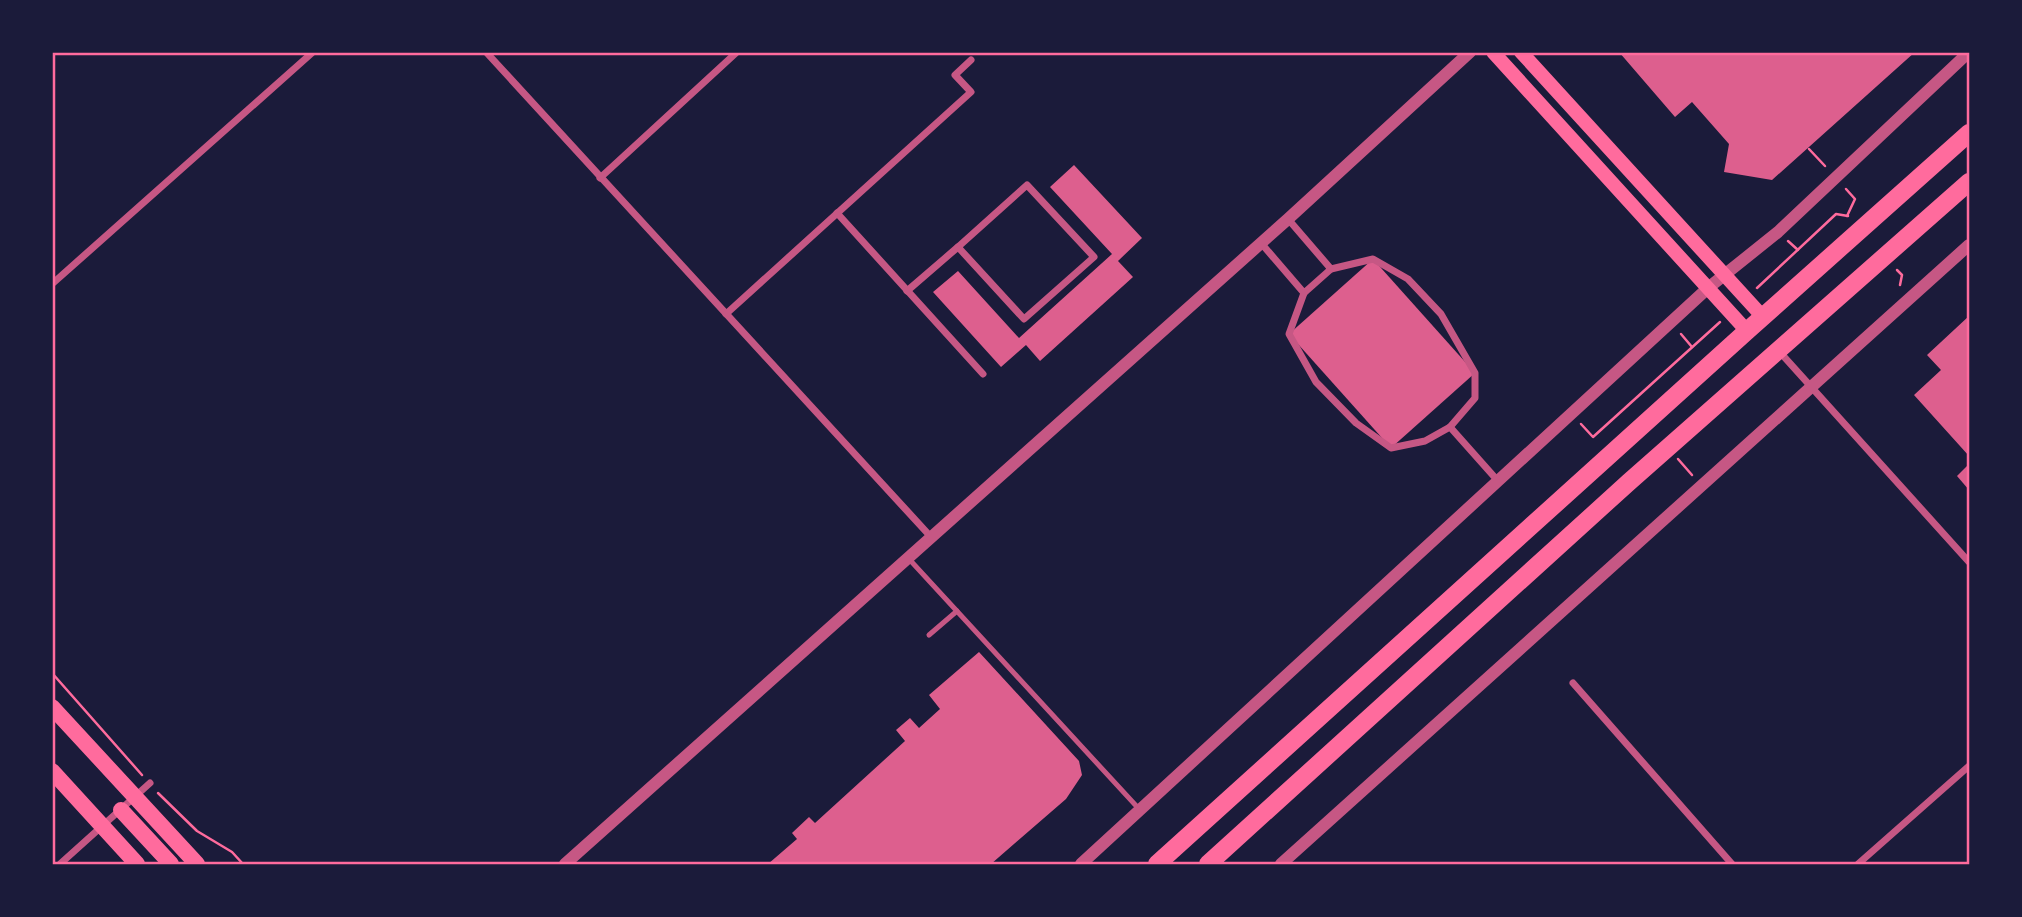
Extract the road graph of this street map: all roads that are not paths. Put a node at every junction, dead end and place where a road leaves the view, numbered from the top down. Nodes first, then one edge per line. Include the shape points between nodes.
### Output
1 (313, 52) edge
2 (486, 52) edge
3 (737, 52) edge
4 (1470, 52) edge
5 (1493, 52) edge
6 (1521, 52) edge
7 (1969, 52) edge
8 (971, 60) dead end
9 (1969, 133) edge
10 (600, 178) junction
11 (1969, 182) edge
12 (837, 213) junction
13 (1288, 219) junction
14 (1261, 243) junction
15 (1969, 245) edge
16 (958, 247) junction
17 (1331, 269) junction
18 (1724, 275) junction
19 (52, 284) edge
20 (1709, 288) junction
21 (907, 291) junction
22 (1304, 293) junction
23 (726, 314) junction
24 (1763, 317) junction
25 (1747, 331) junction
26 (1777, 349) junction
27 (983, 374) dead end
28 (1811, 387) junction
29 (1450, 427) junction
30 (1499, 482) junction
31 (931, 537) junction
32 (907, 557) junction
33 (1969, 562) edge
34 (957, 611) junction
35 (929, 635) dead end
36 (1573, 683) dead end
37 (52, 707) edge
38 (1969, 766) edge
39 (52, 771) edge
40 (150, 783) dead end
41 (134, 797) junction
42 (121, 810) junction
43 (1141, 811) junction
44 (102, 827) junction
45 (60, 864) edge
46 (136, 864) edge
47 (171, 864) edge
48 (197, 864) edge
49 (565, 864) edge
50 (1081, 864) edge
51 (1157, 864) edge
52 (1208, 864) edge
53 (1281, 864) edge
54 (1732, 864) edge
55 (1858, 864) edge

1 - 19 street
2 - 10 street
3 - 10 street
4 - 13 street
5 - 20 main road
6 - 18 main road
7 - 18 street via 1778,232
8 - 12 street via 956,75 971,92
9 - 24 highway
10 - 23 street
11 - 26 highway
12 - 21 street
12 - 23 street
13 - 14 street
13 - 17 street
14 - 22 street
14 - 31 street
15 - 28 street
16 - 16 street via 1027,185 1094,257 1024,319
16 - 21 street
17 - 22 street
17 - 29 street via 1373,259 1408,279 1441,314 1475,373 1475,398
18 - 20 street
18 - 24 main road
20 - 25 main road
20 - 30 street
21 - 27 street
22 - 29 street via 1289,334 1315,382 1356,423 1391,448 1425,441
23 - 31 street
24 - 25 highway
25 - 51 highway
26 - 28 street
26 - 52 highway
28 - 33 street
28 - 53 street
29 - 30 street
30 - 43 street
31 - 32 street
32 - 34 lane
32 - 49 street
34 - 35 lane
34 - 43 lane
36 - 54 street
37 - 41 main road
38 - 55 street
39 - 44 main road
40 - 41 street
41 - 42 street
41 - 48 main road
42 - 44 street
42 - 47 main road
43 - 50 street
44 - 45 street
44 - 46 main road

